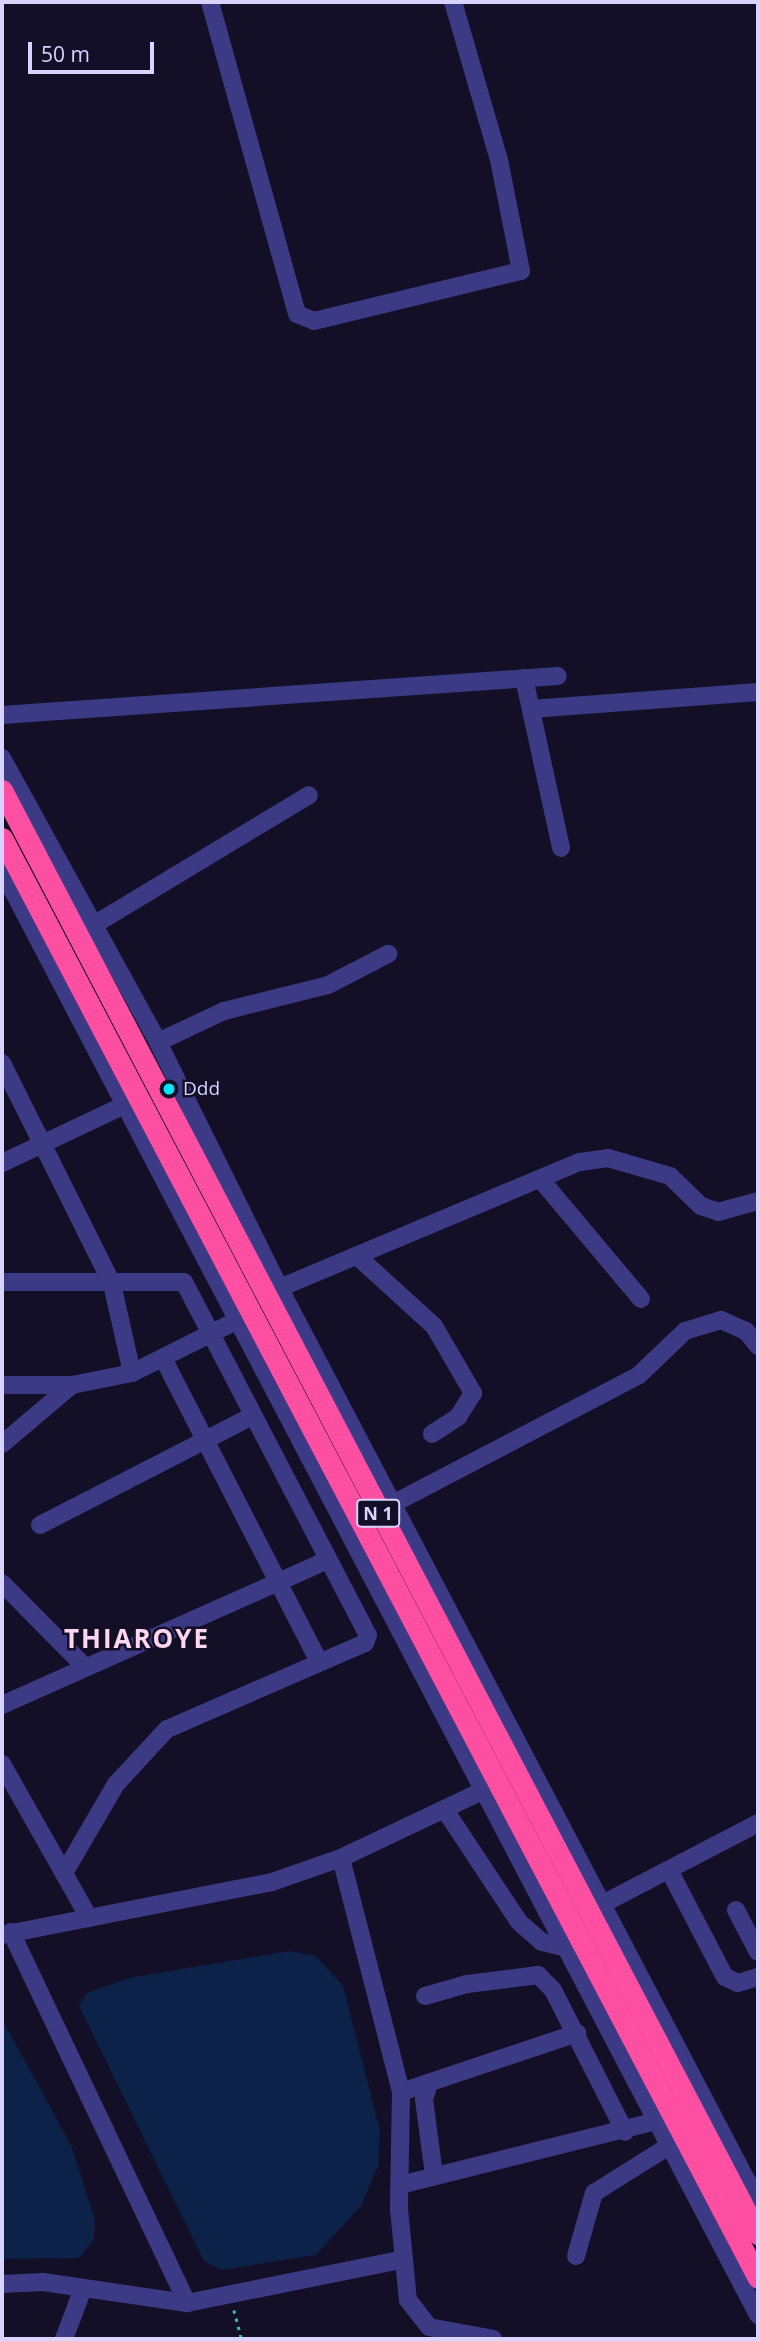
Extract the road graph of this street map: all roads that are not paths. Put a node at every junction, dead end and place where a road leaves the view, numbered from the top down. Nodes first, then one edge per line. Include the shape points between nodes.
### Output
1 (209, 2) edge
2 (453, 2) edge
3 (558, 676) dead end
4 (524, 678) junction
5 (758, 692) edge
6 (531, 709) junction
7 (2, 715) edge
8 (2, 758) edge
9 (2, 790) edge
10 (309, 795) dead end
11 (2, 838) edge
12 (561, 848) dead end
13 (2, 870) edge
14 (23, 892) junction
15 (88, 929) junction
16 (388, 954) dead end
17 (158, 1042) junction
18 (2, 1062) edge
19 (133, 1101) junction
20 (44, 1143) junction
21 (2, 1163) edge
22 (542, 1181) junction
23 (758, 1201) edge
24 (357, 1256) junction
25 (2, 1282) edge
26 (111, 1284) junction
27 (642, 1300) dead end
28 (259, 1303) junction
29 (211, 1335) junction
30 (758, 1346) edge
31 (163, 1360) junction
32 (132, 1373) junction
33 (2, 1385) edge
34 (72, 1385) junction
35 (252, 1416) junction
36 (432, 1434) dead end
37 (203, 1439) junction
38 (2, 1444) edge
39 (384, 1508) junction
40 (40, 1525) dead end
41 (328, 1560) junction
42 (2, 1583) edge
43 (276, 1584) junction
44 (319, 1662) junction
45 (85, 1667) junction
46 (4, 1701) edge
47 (468, 1746) junction
48 (2, 1764) edge
49 (482, 1791) junction
50 (445, 1810) junction
51 (758, 1823) edge
52 (341, 1858) junction
53 (66, 1870) junction
54 (669, 1870) junction
55 (595, 1908) junction
56 (736, 1910) dead end
57 (89, 1918) junction
58 (6, 1933) edge
59 (564, 1947) junction
60 (758, 1952) edge
61 (758, 1977) edge
62 (425, 1996) dead end
63 (577, 2033) junction
64 (429, 2083) junction
65 (401, 2092) junction
66 (656, 2121) junction
67 (625, 2132) junction
68 (669, 2146) junction
69 (434, 2175) junction
70 (400, 2185) junction
71 (758, 2202) edge
72 (758, 2234) edge
73 (576, 2256) dead end
74 (401, 2260) junction
75 (758, 2278) edge
76 (2, 2284) edge
77 (82, 2291) junction
78 (187, 2303) junction
79 (758, 2315) edge
80 (64, 2339) edge
81 (493, 2339) edge

1 - 2 street via 297,314 314,321 521,271 499,160
3 - 4 street
4 - 6 street
4 - 7 street
5 - 6 street
6 - 12 street
8 - 15 street
9 - 15 highway, N 1
10 - 15 street
11 - 14 highway, N 1
13 - 14 street
14 - 19 highway, N 1
15 - 17 street
15 - 28 highway, N 1
16 - 17 street via 328,985 224,1011
17 - 28 street
18 - 20 street
19 - 20 street
19 - 28 highway, N 1
20 - 21 street
20 - 26 street
22 - 23 street via 580,1162 608,1158 670,1176 701,1206 718,1212
22 - 24 street
22 - 27 street
24 - 28 street
24 - 36 street via 435,1326 473,1393 463,1411
25 - 26 street
26 - 29 street via 178,1279
26 - 32 street
28 - 29 street
28 - 39 highway, N 1
28 - 47 highway, N 1
29 - 31 street
29 - 35 street
30 - 39 street via 746,1331 720,1320 685,1331 639,1375
31 - 32 street
31 - 37 street
32 - 34 street
33 - 34 street
34 - 38 street
35 - 37 street
35 - 41 street
37 - 40 street
37 - 43 street
39 - 55 highway, N 1
41 - 43 street
41 - 44 street via 368,1635 365,1643
42 - 45 street
43 - 44 street
43 - 45 street
44 - 53 street via 167,1729 116,1784
45 - 46 street
47 - 49 street
47 - 75 highway, N 1
48 - 53 street
49 - 50 street
49 - 59 street
50 - 52 street
50 - 59 street via 519,1922 542,1942
51 - 54 street
52 - 57 street via 272,1882
52 - 65 street
53 - 57 street
54 - 55 street
54 - 61 street via 725,1977 738,1983
55 - 71 street
55 - 72 highway, N 1
56 - 60 street
57 - 58 street
58 - 78 street
59 - 66 street
62 - 63 street via 538,1975
63 - 64 street
63 - 67 street
64 - 65 street
64 - 69 street via 424,2099
65 - 70 street
66 - 67 street
66 - 68 street
67 - 69 street
68 - 73 street via 593,2193
68 - 79 street
69 - 70 street
70 - 74 street
74 - 78 street
74 - 81 street via 408,2300 422,2321
76 - 77 street via 43,2282
77 - 78 street
77 - 80 street

